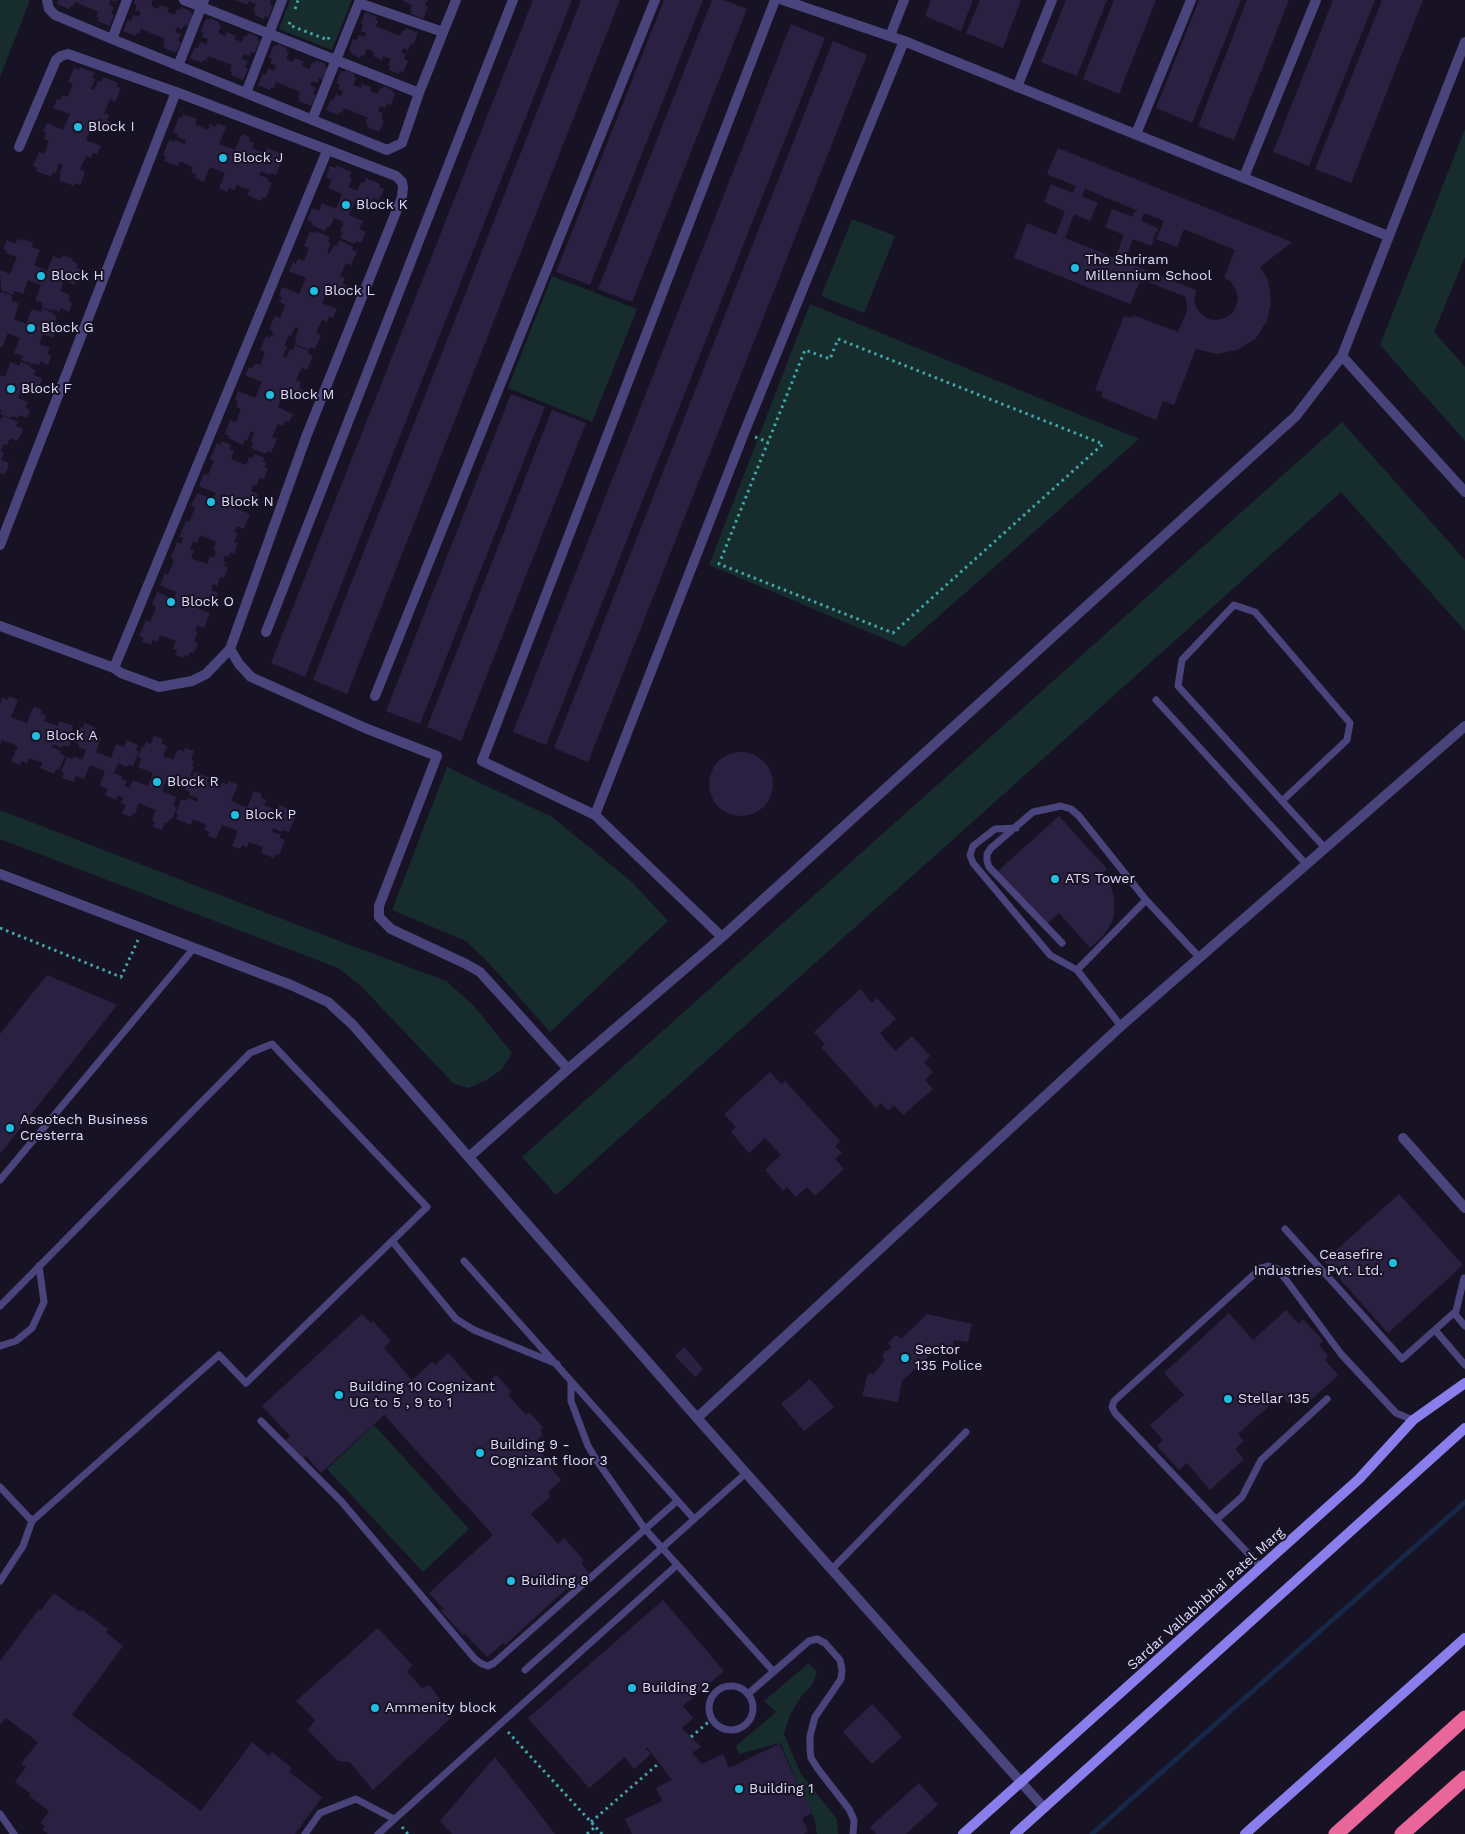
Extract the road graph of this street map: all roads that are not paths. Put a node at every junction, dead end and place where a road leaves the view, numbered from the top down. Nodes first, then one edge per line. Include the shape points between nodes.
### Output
1 (47, 0) edge
2 (127, 0) edge
3 (184, 0) edge
4 (282, 0) edge
5 (456, 0) edge
6 (513, 0) edge
7 (655, 0) edge
8 (775, 0) edge
9 (783, 0) edge
10 (904, 0) edge
11 (1052, 0) edge
12 (1191, 0) edge
13 (1316, 0) edge
14 (360, 2) edge
15 (203, 3) edge
16 (443, 32) junction
17 (269, 34) junction
18 (890, 36) junction
19 (112, 39) junction
20 (904, 41) junction
21 (1465, 42) edge
22 (336, 60) junction
23 (178, 66) junction
24 (1017, 87) junction
25 (176, 92) junction
26 (246, 93) junction
27 (418, 93) junction
28 (312, 120) junction
29 (1136, 134) junction
30 (19, 146) dead end
31 (327, 151) junction
32 (1244, 177) junction
33 (1388, 236) junction
34 (1342, 356) junction
35 (1465, 492) edge
36 (0, 545) edge
37 (0, 626) edge
38 (266, 632) dead end
39 (230, 649) junction
40 (114, 668) junction
41 (375, 696) dead end
42 (1156, 700) dead end
43 (1465, 726) edge
44 (1282, 801) junction
45 (595, 815) junction
46 (1016, 828) junction
47 (1325, 848) junction
48 (1306, 864) junction
49 (0, 874) edge
50 (1146, 900) junction
51 (722, 937) junction
52 (1062, 943) dead end
53 (194, 948) junction
54 (1200, 957) junction
55 (1077, 970) junction
56 (1122, 1026) junction
57 (568, 1069) junction
58 (1403, 1138) dead end
59 (469, 1157) junction
60 (0, 1180) edge
61 (1465, 1208) edge
62 (1285, 1230) dead end
63 (392, 1241) junction
64 (464, 1261) dead end
65 (39, 1266) junction
66 (1464, 1278) edge
67 (0, 1306) edge
68 (1454, 1313) junction
69 (1465, 1326) edge
70 (1435, 1330) junction
71 (0, 1346) edge
72 (557, 1364) junction
73 (1465, 1365) edge
74 (571, 1381) junction
75 (1465, 1384) edge
76 (1327, 1399) dead end
77 (697, 1418) junction
78 (261, 1420) dead end
79 (1412, 1420) junction
80 (1465, 1428) edge
81 (966, 1432) dead end
82 (746, 1473) junction
83 (0, 1487) edge
84 (677, 1501) junction
85 (694, 1519) junction
86 (1217, 1519) junction
87 (32, 1522) junction
88 (645, 1529) junction
89 (662, 1548) junction
90 (677, 1565) junction
91 (1261, 1567) junction
92 (832, 1569) junction
93 (0, 1582) edge
94 (1465, 1638) edge
95 (525, 1670) dead end
96 (774, 1672) junction
97 (748, 1694) junction
98 (1465, 1718) edge
99 (1465, 1778) edge
100 (1022, 1782) junction
101 (1044, 1808) junction
102 (0, 1814) edge
103 (394, 1819) junction
104 (14, 1834) edge
105 (305, 1834) edge
106 (378, 1834) edge
107 (853, 1834) edge
108 (962, 1834) edge
109 (1015, 1834) edge
110 (1245, 1834) edge
111 (1336, 1834) edge
112 (1402, 1834) edge

1 - 19 street via 55,15
2 - 19 street
3 - 15 street
4 - 17 street
5 - 16 street
6 - 38 street
7 - 41 street
8 - 45 street via 482,761
9 - 18 street
10 - 18 street
11 - 24 street
12 - 29 street
13 - 32 street
14 - 16 street
14 - 22 street
15 - 17 street
15 - 23 street
16 - 27 street
17 - 22 street
17 - 26 street
18 - 20 street
19 - 23 street
20 - 24 street
20 - 45 street via 744,433
21 - 33 street
22 - 27 street
22 - 28 street
23 - 26 street
24 - 29 street
25 - 30 street via 68,54 61,56 56,60
25 - 31 street
25 - 36 street
26 - 28 street
27 - 28 street via 402,143 386,150
29 - 32 street
31 - 39 street via 396,176 402,182 402,197 306,437
31 - 40 street
32 - 33 street
33 - 34 street
34 - 35 street
34 - 51 street via 1296,416
37 - 40 street
39 - 40 street via 206,674 192,681 159,687
39 - 57 street via 251,678 438,756 379,906 379,917 391,929 480,972
42 - 48 lane
43 - 47 street
44 - 44 lane via 1178,686 1182,660 1234,605 1255,612 1350,723 1347,740
44 - 47 lane
45 - 51 street
46 - 50 lane via 1033,812 1061,806 1071,809
46 - 52 lane via 991,848 987,854 989,867
46 - 55 lane via 995,829 973,846 970,855 973,863 1050,954
47 - 48 street
48 - 54 street
49 - 53 street
50 - 54 lane
50 - 55 lane
51 - 57 street
53 - 59 street via 328,1002 353,1025
53 - 60 lane
54 - 56 street
55 - 56 lane
56 - 77 street
57 - 59 street
58 - 61 street
59 - 77 street
62 - 70 lane via 1402,1359
63 - 65 lane via 427,1208 272,1044 250,1053
63 - 72 lane via 456,1319
63 - 87 lane via 246,1383 219,1355
64 - 72 lane
65 - 67 lane
65 - 71 lane via 44,1302 32,1328 16,1341
66 - 68 lane
68 - 69 lane
68 - 70 lane
70 - 73 lane
72 - 74 lane
74 - 84 lane
74 - 88 lane via 571,1401 588,1446
75 - 79 street, Sardar Vallabhbhai Patel Marg
76 - 86 lane via 1261,1460 1242,1497
77 - 82 street
78 - 88 lane via 341,1501 475,1659 488,1666
79 - 86 lane via 1396,1414 1341,1354 1278,1269 1261,1268 1114,1401 1112,1407
79 - 91 street, Sardar Vallabhbhai Patel Marg via 1359,1479
80 - 101 street
81 - 92 lane
82 - 85 lane
82 - 92 street
83 - 87 lane
84 - 85 lane
84 - 88 lane
85 - 89 lane
86 - 91 lane
87 - 93 lane via 23,1546
88 - 89 lane
89 - 90 lane
89 - 95 lane
90 - 96 lane
90 - 103 lane
91 - 100 street, Sardar Vallabhbhai Patel Marg
92 - 100 street
94 - 110 street
96 - 97 lane
96 - 107 lane via 809,1641 817,1639 840,1660 841,1679 815,1717 810,1749 818,1769 849,1809 854,1820
97 - 97 lane via 732,1686 717,1691 709,1706 712,1719 729,1729 745,1724 752,1709
98 - 111 highway
99 - 112 highway
100 - 101 street
100 - 108 street, Sardar Vallabhbhai Patel Marg
101 - 109 street
102 - 104 lane
103 - 105 lane via 356,1799 320,1813
103 - 106 lane

